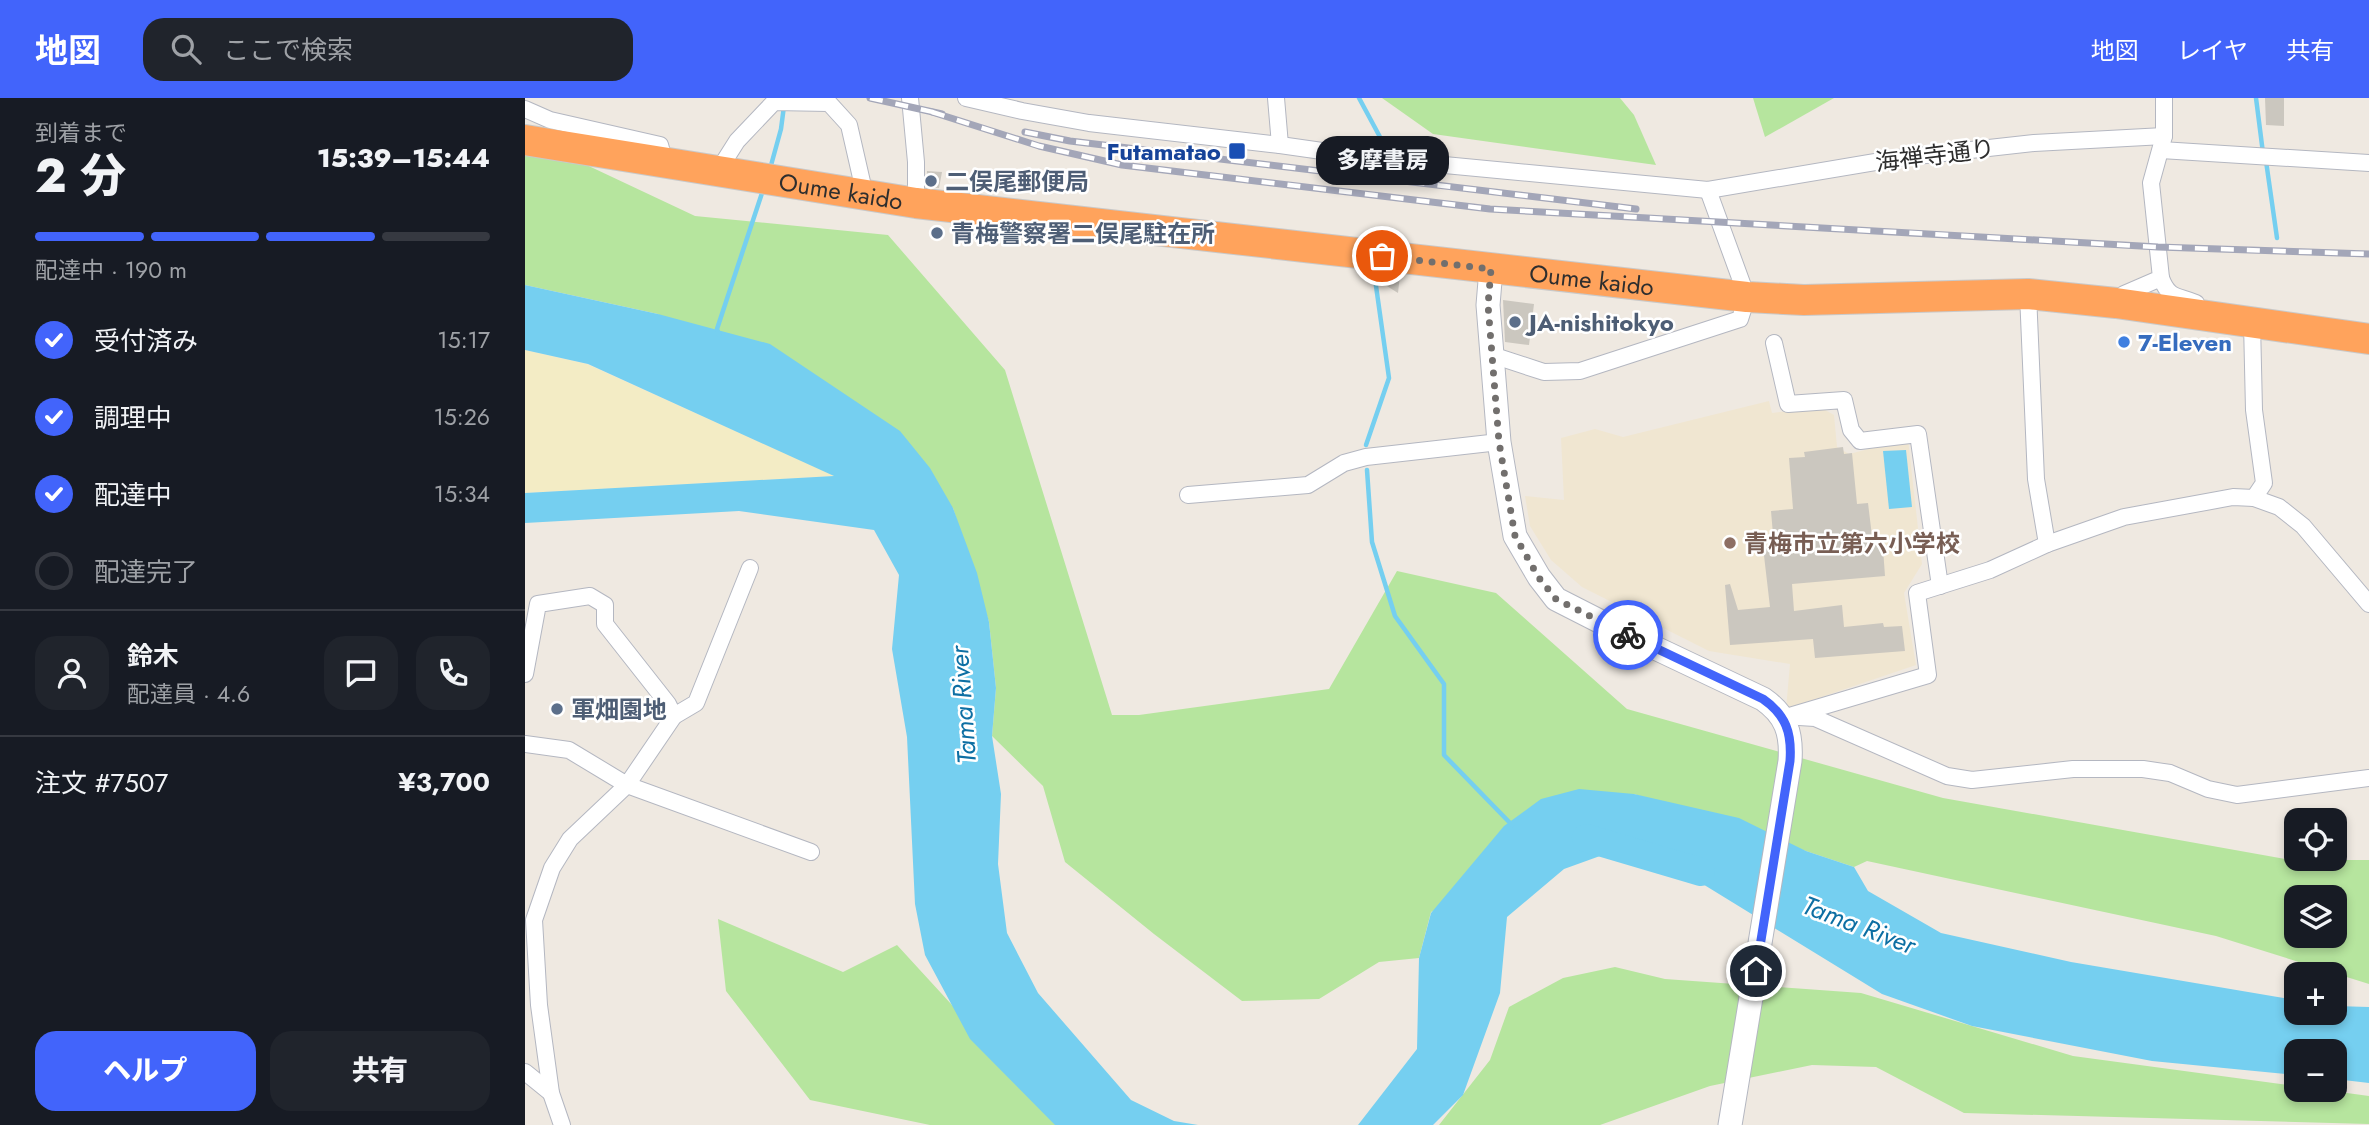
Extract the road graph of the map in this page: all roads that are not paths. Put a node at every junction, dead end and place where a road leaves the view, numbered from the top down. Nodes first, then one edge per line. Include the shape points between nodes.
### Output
1 (911, 98) edge
2 (965, 98) edge
3 (1276, 98) edge
4 (2164, 98) edge
5 (525, 109) edge
6 (525, 139) edge
7 (2162, 143) junction
8 (1280, 145) junction
9 (665, 163) junction
10 (2369, 163) edge
11 (723, 172) junction
12 (1708, 190) junction
13 (854, 193) junction
14 (916, 202) junction
15 (1491, 269) junction
16 (2161, 278) junction
17 (2028, 294) junction
18 (1747, 297) junction
19 (2116, 303) junction
20 (2200, 315) junction
21 (2252, 323) junction
22 (2369, 339) edge
23 (1774, 343) dead end
24 (1492, 355) junction
25 (1499, 442) junction
26 (1188, 495) dead end
27 (2254, 498) junction
28 (2047, 544) junction
29 (750, 568) dead end
30 (1940, 586) junction
31 (2369, 604) edge
32 (525, 674) edge
33 (674, 716) junction
34 (1783, 718) junction
35 (525, 744) edge
36 (2369, 778) edge
37 (627, 785) junction
38 (811, 852) dead end
39 (525, 1072) edge
40 (551, 1093) junction
41 (562, 1125) edge
42 (1730, 1125) edge

1 - 14 street
2 - 8 street, 海禅寺通り via 1089,122
3 - 8 street
4 - 7 street
5 - 9 street via 550,120 660,145
6 - 9 highway, Oume kaido
7 - 10 street, 海禅寺通り via 2253,156
7 - 12 street, 海禅寺通り via 2034,143 1899,158
7 - 16 street via 2151,183
8 - 12 street, 海禅寺通り
9 - 11 highway, Oume kaido
11 - 13 highway, Oume kaido
11 - 13 street via 737,141 774,102 829,103 849,125
12 - 18 street
13 - 14 highway, Oume kaido
14 - 15 highway, Oume kaido
15 - 18 highway, Oume kaido
15 - 24 main road
16 - 19 street via 2124,294
16 - 20 street via 2172,296 2196,303
17 - 18 highway, Oume kaido via 1804,300
17 - 19 highway, Oume kaido
17 - 28 street via 2036,480
18 - 24 street via 1740,319 1580,371 1544,372
19 - 20 highway, Oume kaido
20 - 21 highway, Oume kaido
21 - 22 highway, Oume kaido
21 - 27 street via 2254,410 2264,483
23 - 30 street via 1788,404 1844,400 1851,430 1860,441 1918,434
24 - 25 main road
25 - 26 street via 1366,457 1344,463 1308,485
25 - 34 main road via 1515,536 1556,599 1748,691
27 - 28 street via 2233,497 2124,517
27 - 31 street via 2279,507 2303,526
28 - 30 street
29 - 33 street via 696,703
30 - 34 street via 1917,593 1928,675
32 - 33 street via 538,604 590,596 605,606 605,624
33 - 37 street
34 - 36 street via 1815,718 1947,776 1972,780 2073,769 2143,769 2237,795
34 - 42 main road via 1790,734 1790,761
35 - 37 street via 569,750
37 - 38 street
37 - 40 street via 570,839 552,867 534,920
39 - 40 street
40 - 41 street

